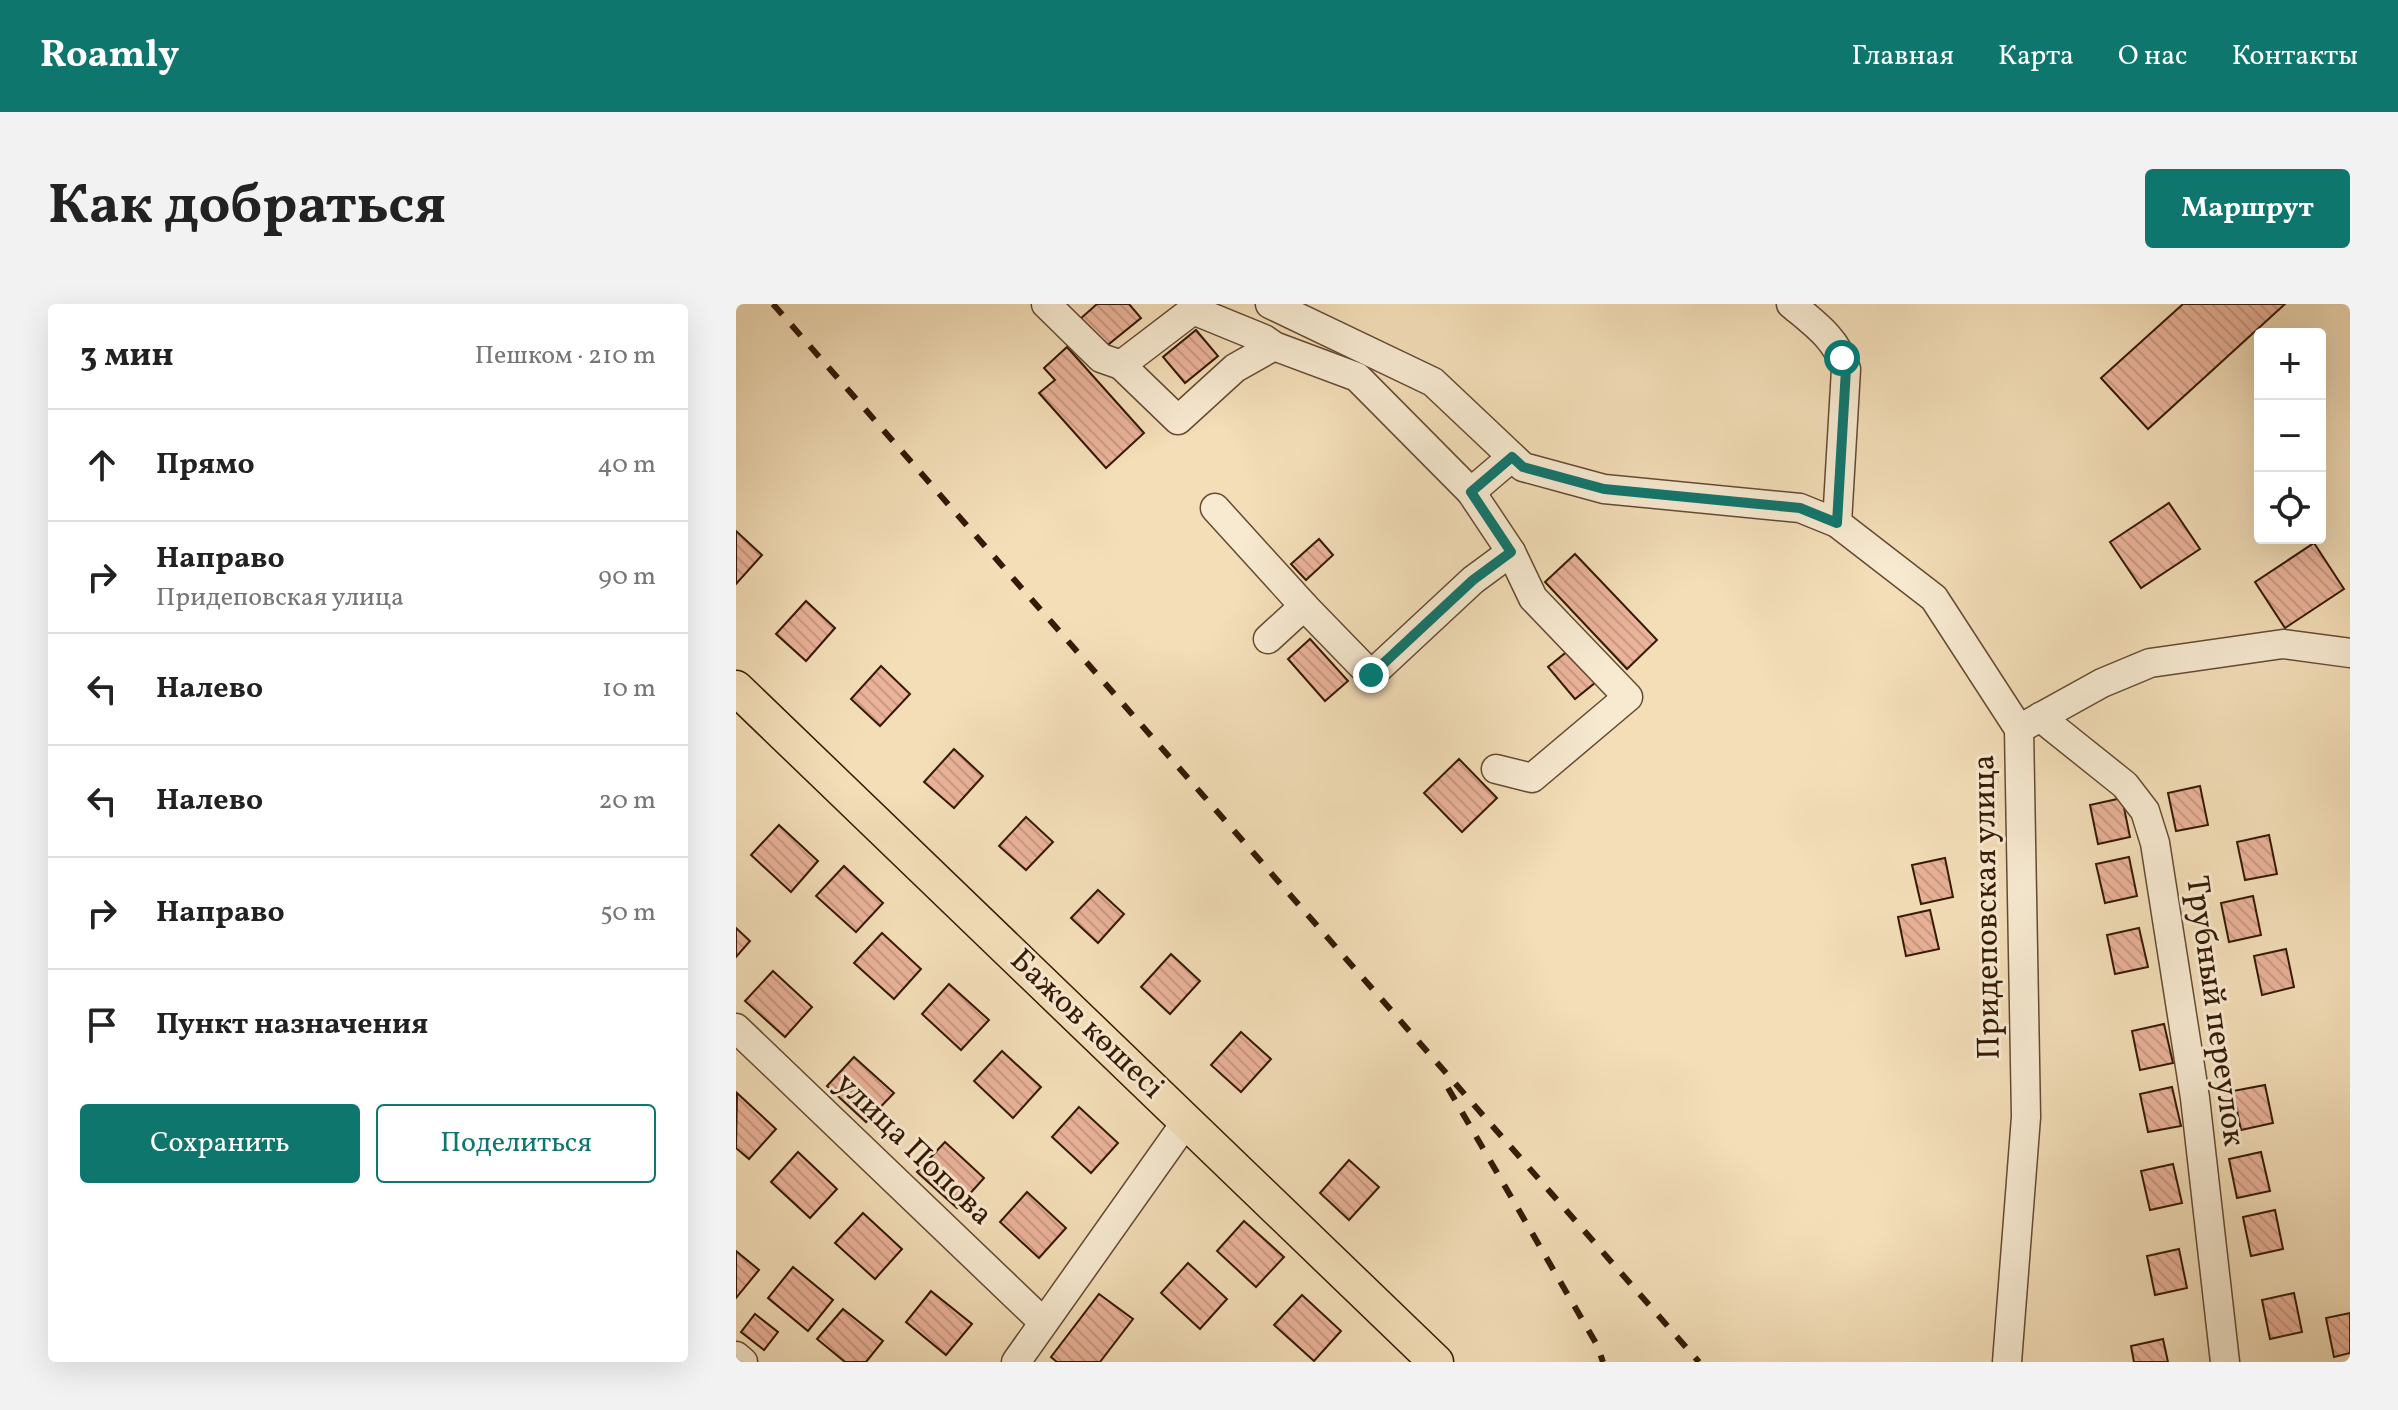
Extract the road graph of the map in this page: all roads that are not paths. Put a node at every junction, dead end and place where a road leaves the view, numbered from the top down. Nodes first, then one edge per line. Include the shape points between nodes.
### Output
1 (1046, 304) edge
2 (1270, 304) edge
3 (1791, 304) edge
4 (1274, 346) junction
5 (1121, 365) junction
6 (1512, 457) junction
7 (1471, 492) junction
8 (1215, 508) dead end
9 (1837, 523) junction
10 (1511, 552) junction
11 (1304, 606) junction
12 (1268, 639) dead end
13 (2350, 653) edge
14 (736, 688) edge
15 (2030, 723) junction
16 (1496, 769) dead end
17 (736, 1028) edge
18 (1186, 1122) junction
19 (1043, 1322) junction
20 (736, 1356) edge
21 (743, 1362) edge
22 (1016, 1362) edge
23 (1436, 1362) edge
24 (2007, 1362) edge
25 (2225, 1362) edge

1 - 5 street via 1101,358
2 - 6 street, Придеповская улица via 1433,382
3 - 9 street via 1826,332 1846,369
4 - 5 street via 1193,310
4 - 5 street via 1235,368 1178,420
4 - 7 street via 1357,377
6 - 7 street
6 - 9 street, Придеповская улица via 1523,467 1604,489 1800,508
7 - 10 street
8 - 11 street
9 - 15 street, Придеповская улица via 1934,598
10 - 11 street via 1473,580 1371,675
10 - 16 street via 1533,598 1628,697 1532,778
11 - 12 street
13 - 15 street via 2283,644 2150,663
14 - 18 main road, Бажов көшесі
15 - 24 street, Придеповская улица via 2026,1117
15 - 25 street, Трубный переулок via 2125,785 2145,811 2155,843 2195,1098
17 - 19 street, улица Попова
18 - 19 street
18 - 23 main road, Бажов көшесі
19 - 22 street
20 - 21 street

